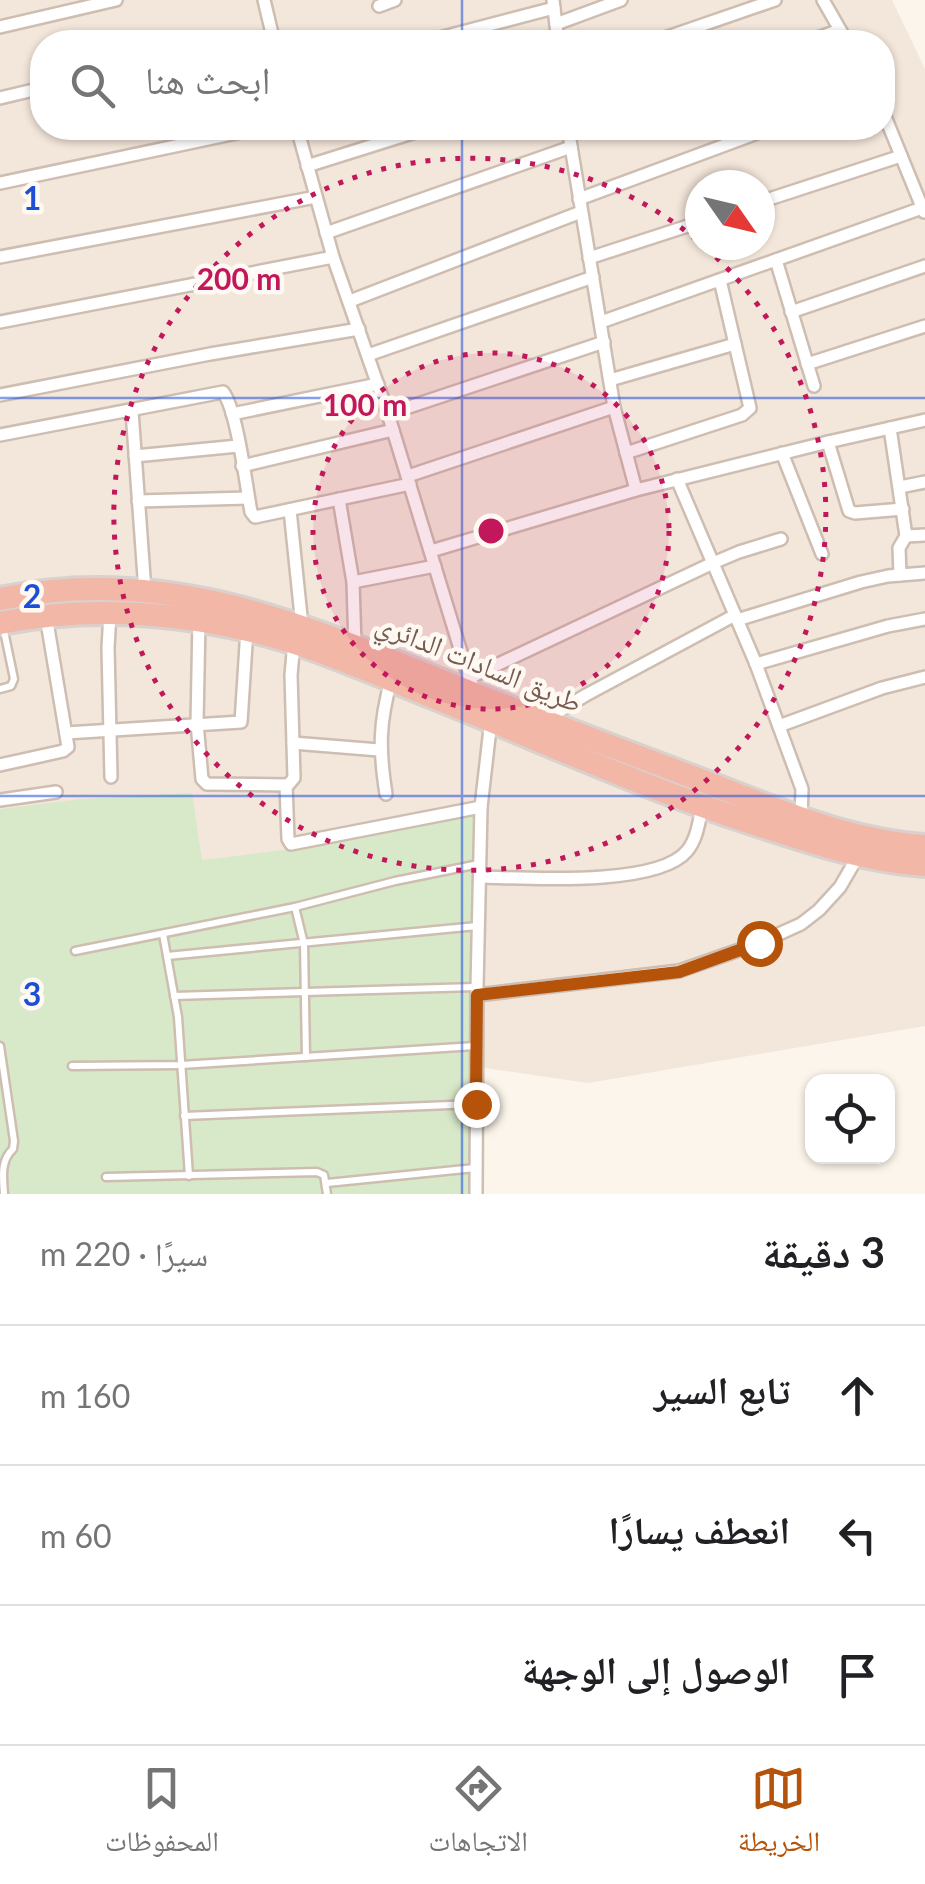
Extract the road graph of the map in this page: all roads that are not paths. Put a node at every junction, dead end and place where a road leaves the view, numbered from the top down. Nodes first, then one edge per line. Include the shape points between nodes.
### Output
1 (116, 0) edge
2 (264, 0) edge
3 (395, 0) edge
4 (620, 0) edge
5 (774, 0) edge
6 (823, 0) edge
7 (553, 4) edge
8 (378, 6) dead end
9 (556, 24) junction
10 (0, 27) edge
11 (271, 30) edge
12 (465, 30) edge
13 (557, 30) edge
14 (688, 30) edge
15 (840, 30) edge
16 (30, 91) edge
17 (0, 98) edge
18 (203, 140) edge
19 (301, 140) edge
20 (390, 140) edge
21 (571, 140) edge
22 (742, 140) edge
23 (894, 140) edge
24 (572, 147) junction
25 (901, 156) junction
26 (308, 166) junction
27 (0, 183) edge
28 (316, 197) junction
29 (775, 197) edge
30 (580, 206) junction
31 (924, 211) edge
32 (685, 227) edge
33 (326, 234) junction
34 (0, 257) edge
35 (333, 257) junction
36 (589, 258) junction
37 (776, 260) junction
38 (925, 266) edge
39 (592, 277) junction
40 (720, 280) junction
41 (350, 300) junction
42 (792, 312) junction
43 (0, 322) edge
44 (600, 322) junction
45 (925, 326) edge
46 (359, 328) junction
47 (604, 342) junction
48 (735, 344) junction
49 (368, 355) junction
50 (807, 364) junction
51 (610, 380) junction
52 (378, 384) junction
53 (814, 386) dead end
54 (0, 395) edge
55 (614, 407) junction
56 (132, 410) junction
57 (232, 414) junction
58 (388, 414) junction
59 (925, 420) edge
60 (890, 428) junction
61 (393, 430) junction
62 (0, 436) edge
63 (828, 442) junction
64 (238, 446) junction
65 (626, 452) junction
66 (782, 453) junction
67 (135, 456) junction
68 (242, 466) junction
69 (409, 480) junction
70 (677, 480) junction
71 (925, 482) edge
72 (900, 487) junction
73 (636, 490) junction
74 (248, 498) junction
75 (138, 500) junction
76 (339, 500) junction
77 (902, 509) junction
78 (290, 510) junction
79 (925, 534) edge
80 (906, 536) junction
81 (781, 539) dead end
82 (431, 551) junction
83 (822, 554) dead end
84 (713, 563) junction
85 (435, 566) junction
86 (925, 572) edge
87 (900, 575) junction
88 (353, 582) junction
89 (145, 591) junction
90 (110, 613) junction
91 (1, 615) edge
92 (46, 616) junction
93 (736, 617) junction
94 (925, 619) edge
95 (199, 620) junction
96 (247, 630) junction
97 (298, 634) junction
98 (355, 646) junction
99 (10, 657) junction
100 (0, 659) edge
101 (756, 664) junction
102 (925, 676) edge
103 (391, 680) junction
104 (473, 687) junction
105 (0, 690) edge
106 (491, 720) junction
107 (543, 721) junction
108 (197, 723) junction
109 (779, 726) junction
110 (110, 730) junction
111 (66, 733) junction
112 (293, 743) junction
113 (379, 750) junction
114 (0, 765) edge
115 (111, 776) dead end
116 (286, 785) junction
117 (680, 785) junction
118 (56, 792) dead end
119 (386, 794) dead end
120 (0, 800) edge
121 (481, 806) junction
122 (702, 807) junction
123 (802, 818) junction
124 (925, 846) edge
125 (858, 856) junction
126 (925, 865) edge
127 (480, 870) junction
128 (296, 907) junction
129 (478, 926) junction
130 (163, 934) junction
131 (304, 944) junction
132 (75, 951) dead end
133 (167, 956) junction
134 (306, 991) junction
135 (477, 991) junction
136 (174, 996) junction
137 (0, 1046) edge
138 (476, 1046) junction
139 (306, 1057) junction
140 (181, 1065) junction
141 (72, 1066) dead end
142 (476, 1104) junction
143 (184, 1116) junction
144 (475, 1168) junction
145 (188, 1176) junction
146 (106, 1177) dead end
147 (327, 1183) junction
148 (4, 1194) edge
149 (328, 1194) edge
150 (476, 1194) edge

1 - 10 street
2 - 11 street
3 - 8 street
4 - 9 street
5 - 14 street
6 - 15 street
7 - 9 street
7 - 12 street
9 - 13 street
16 - 17 street
18 - 27 street
19 - 26 street
20 - 26 street
21 - 24 street
22 - 30 street
23 - 25 street
24 - 30 street
24 - 33 street
25 - 29 street
25 - 31 street
26 - 28 street
28 - 33 street
28 - 34 street
30 - 36 street
30 - 41 street
31 - 37 street
32 - 36 street
33 - 35 street
35 - 41 street
35 - 43 street
36 - 39 street
37 - 40 street
37 - 42 street
38 - 42 street
39 - 44 street
39 - 49 street
40 - 44 street
40 - 48 street
41 - 46 street
42 - 50 street
44 - 47 street
45 - 50 street
46 - 49 street
46 - 54 street
47 - 51 street
47 - 58 street
48 - 51 street
48 - 65 street via 748,412
49 - 52 street
50 - 53 street
51 - 55 street
52 - 57 street
52 - 58 street
55 - 65 street
55 - 69 street
56 - 57 street via 223,392
56 - 62 street
56 - 67 street
57 - 64 street
58 - 61 street
59 - 60 street
60 - 63 street
60 - 72 street
61 - 68 street
61 - 69 street
63 - 66 street
63 - 77 street via 848,511
64 - 67 street
64 - 68 street
65 - 73 street
66 - 70 street
66 - 83 street
67 - 75 street
68 - 74 street
69 - 76 street
69 - 82 street
70 - 73 street
70 - 84 street
71 - 72 street
72 - 77 street
73 - 82 street
74 - 75 street
74 - 78 street via 255,516
75 - 89 street
76 - 78 street
76 - 88 street
77 - 80 street
78 - 97 street
79 - 80 street
80 - 87 street via 899,548
81 - 84 street
82 - 85 street
84 - 93 street
84 - 104 street
85 - 88 street
85 - 104 street
86 - 87 street
87 - 93 street
88 - 98 street
89 - 91 highway, طريق السادات الدائري via 53,592
89 - 97 highway, طريق السادات الدائري via 256,611
90 - 92 highway, طريق السادات الدائري
90 - 95 highway, طريق السادات الدائري
90 - 110 street
91 - 92 highway, طريق السادات الدائري
91 - 99 lane
92 - 111 street
93 - 101 street
93 - 107 street
94 - 101 street
95 - 96 highway, طريق السادات الدائري
95 - 108 street
96 - 97 highway, طريق السادات الدائري
96 - 108 street via 242,720
97 - 98 highway, طريق السادات الدائري
97 - 103 highway, طريق السادات الدائري
97 - 112 street via 291,676
98 - 104 highway, طريق السادات الدائري
99 - 100 lane
99 - 105 lane via 14,682
101 - 109 street
102 - 109 street
103 - 106 highway, طريق السادات الدائري
103 - 113 street
104 - 107 highway, طريق السادات الدائري
106 - 117 highway, طريق السادات الدائري
106 - 121 street
107 - 117 highway, طريق السادات الدائري
108 - 110 street
108 - 116 street via 205,783
109 - 123 street via 802,788
110 - 111 street
110 - 115 street
111 - 114 street via 63,751
112 - 113 street
112 - 116 street via 294,778
113 - 119 street
116 - 121 street via 291,844
117 - 122 highway, طريق السادات الدائري
117 - 123 highway, طريق السادات الدائري
118 - 120 street
121 - 127 street
122 - 125 highway, طريق السادات الدائري
122 - 127 street via 685,854 657,868 572,878
123 - 124 highway, طريق السادات الدائري via 858,836
125 - 126 highway, طريق السادات الدائري
125 - 135 street via 840,887 801,924 679,972
127 - 128 lane via 396,881
127 - 129 street
128 - 130 lane
128 - 131 lane
129 - 131 lane
129 - 135 street
130 - 132 lane
130 - 133 lane
131 - 133 lane
131 - 134 lane
133 - 136 lane
134 - 135 lane
134 - 136 lane
134 - 139 lane
135 - 138 street
136 - 140 lane
137 - 148 lane via 14,1141 4,1163
138 - 139 lane
138 - 142 street
139 - 140 lane
140 - 141 lane
140 - 143 lane
142 - 143 lane
142 - 144 street
143 - 145 lane
144 - 147 lane
144 - 150 street
145 - 146 lane
145 - 147 lane via 317,1172
147 - 149 lane

